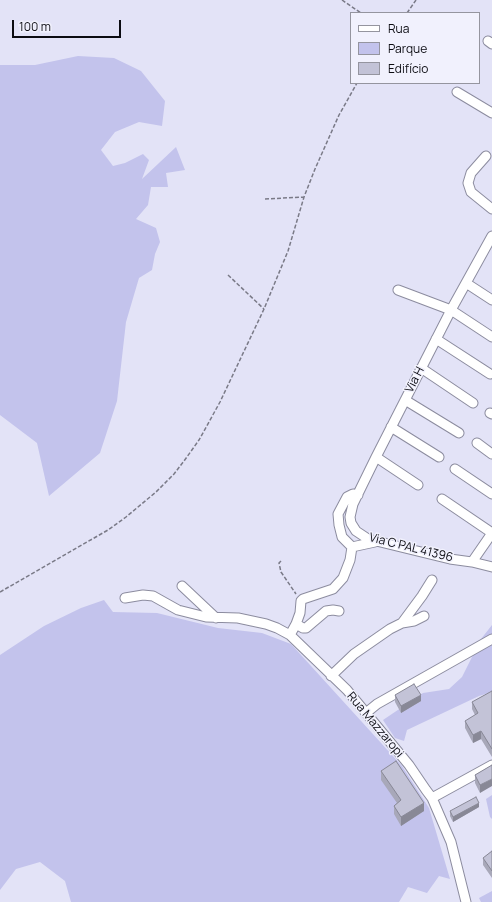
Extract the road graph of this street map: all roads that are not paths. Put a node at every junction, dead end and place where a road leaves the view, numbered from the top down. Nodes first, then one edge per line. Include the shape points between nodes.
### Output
1 (457, 92) dead end
2 (492, 113) edge
3 (486, 156) dead end
4 (492, 208) edge
5 (492, 236) edge
6 (488, 252) edge
7 (466, 283) junction
8 (398, 290) dead end
9 (492, 300) edge
10 (451, 310) junction
11 (492, 337) edge
12 (436, 339) junction
13 (421, 368) junction
14 (490, 374) dead end
15 (405, 400) junction
16 (473, 403) dead end
17 (391, 427) junction
18 (459, 433) dead end
19 (477, 443) dead end
20 (492, 454) edge
21 (376, 457) junction
22 (439, 457) dead end
23 (454, 469) dead end
24 (418, 485) dead end
25 (492, 494) edge
26 (358, 495) junction
27 (442, 499) dead end
28 (353, 528) joint
29 (492, 533) edge
30 (376, 541) junction
31 (352, 547) junction
32 (472, 562) junction
33 (492, 567) edge
34 (432, 580) dead end
35 (182, 586) dead end
36 (125, 598) dead end
37 (339, 611) dead end
38 (424, 616) dead end
39 (216, 618) junction
40 (402, 623) junction
41 (296, 624) junction
42 (290, 635) junction
43 (492, 639) edge
44 (331, 676) junction
45 (366, 713) junction
46 (492, 765) edge
47 (432, 798) junction
48 (466, 902) edge

1 - 2 street
3 - 4 street via 471,173 468,183 471,192
5 - 6 street, Via H
6 - 7 street, Via H
7 - 9 street
7 - 10 street, Via H
8 - 10 street
10 - 11 street
10 - 12 street, Via H
12 - 13 street, Via H
12 - 14 street
13 - 15 street, Via H
13 - 16 street
15 - 17 street, Via H
15 - 18 street
17 - 21 street, Via H
17 - 22 street
19 - 20 street
21 - 24 street
21 - 26 street, Via H
23 - 25 street
26 - 28 street, Via H via 351,510
26 - 31 street via 347,497 338,514 342,537
27 - 29 street
28 - 30 street, Via C PAL 41396 via 361,536
29 - 32 street
30 - 31 street
30 - 32 street, Via C PAL 41396
31 - 41 street via 343,578 326,592 303,599
32 - 33 street, Via C PAL 41396
34 - 40 street
35 - 39 street
36 - 39 street, Rua Mazzaropi via 152,596 178,610
37 - 41 street via 326,611 306,628
38 - 40 street
39 - 42 street, Rua Mazzaropi via 238,618 266,624
40 - 44 street via 372,640
41 - 42 street
42 - 44 street, Rua Mazzaropi
43 - 45 street via 377,704
44 - 45 street, Rua Mazzaropi via 347,690
45 - 47 street, Rua Mazzaropi via 409,765
46 - 47 street
47 - 48 street, Rua Mazzaropi via 451,842

